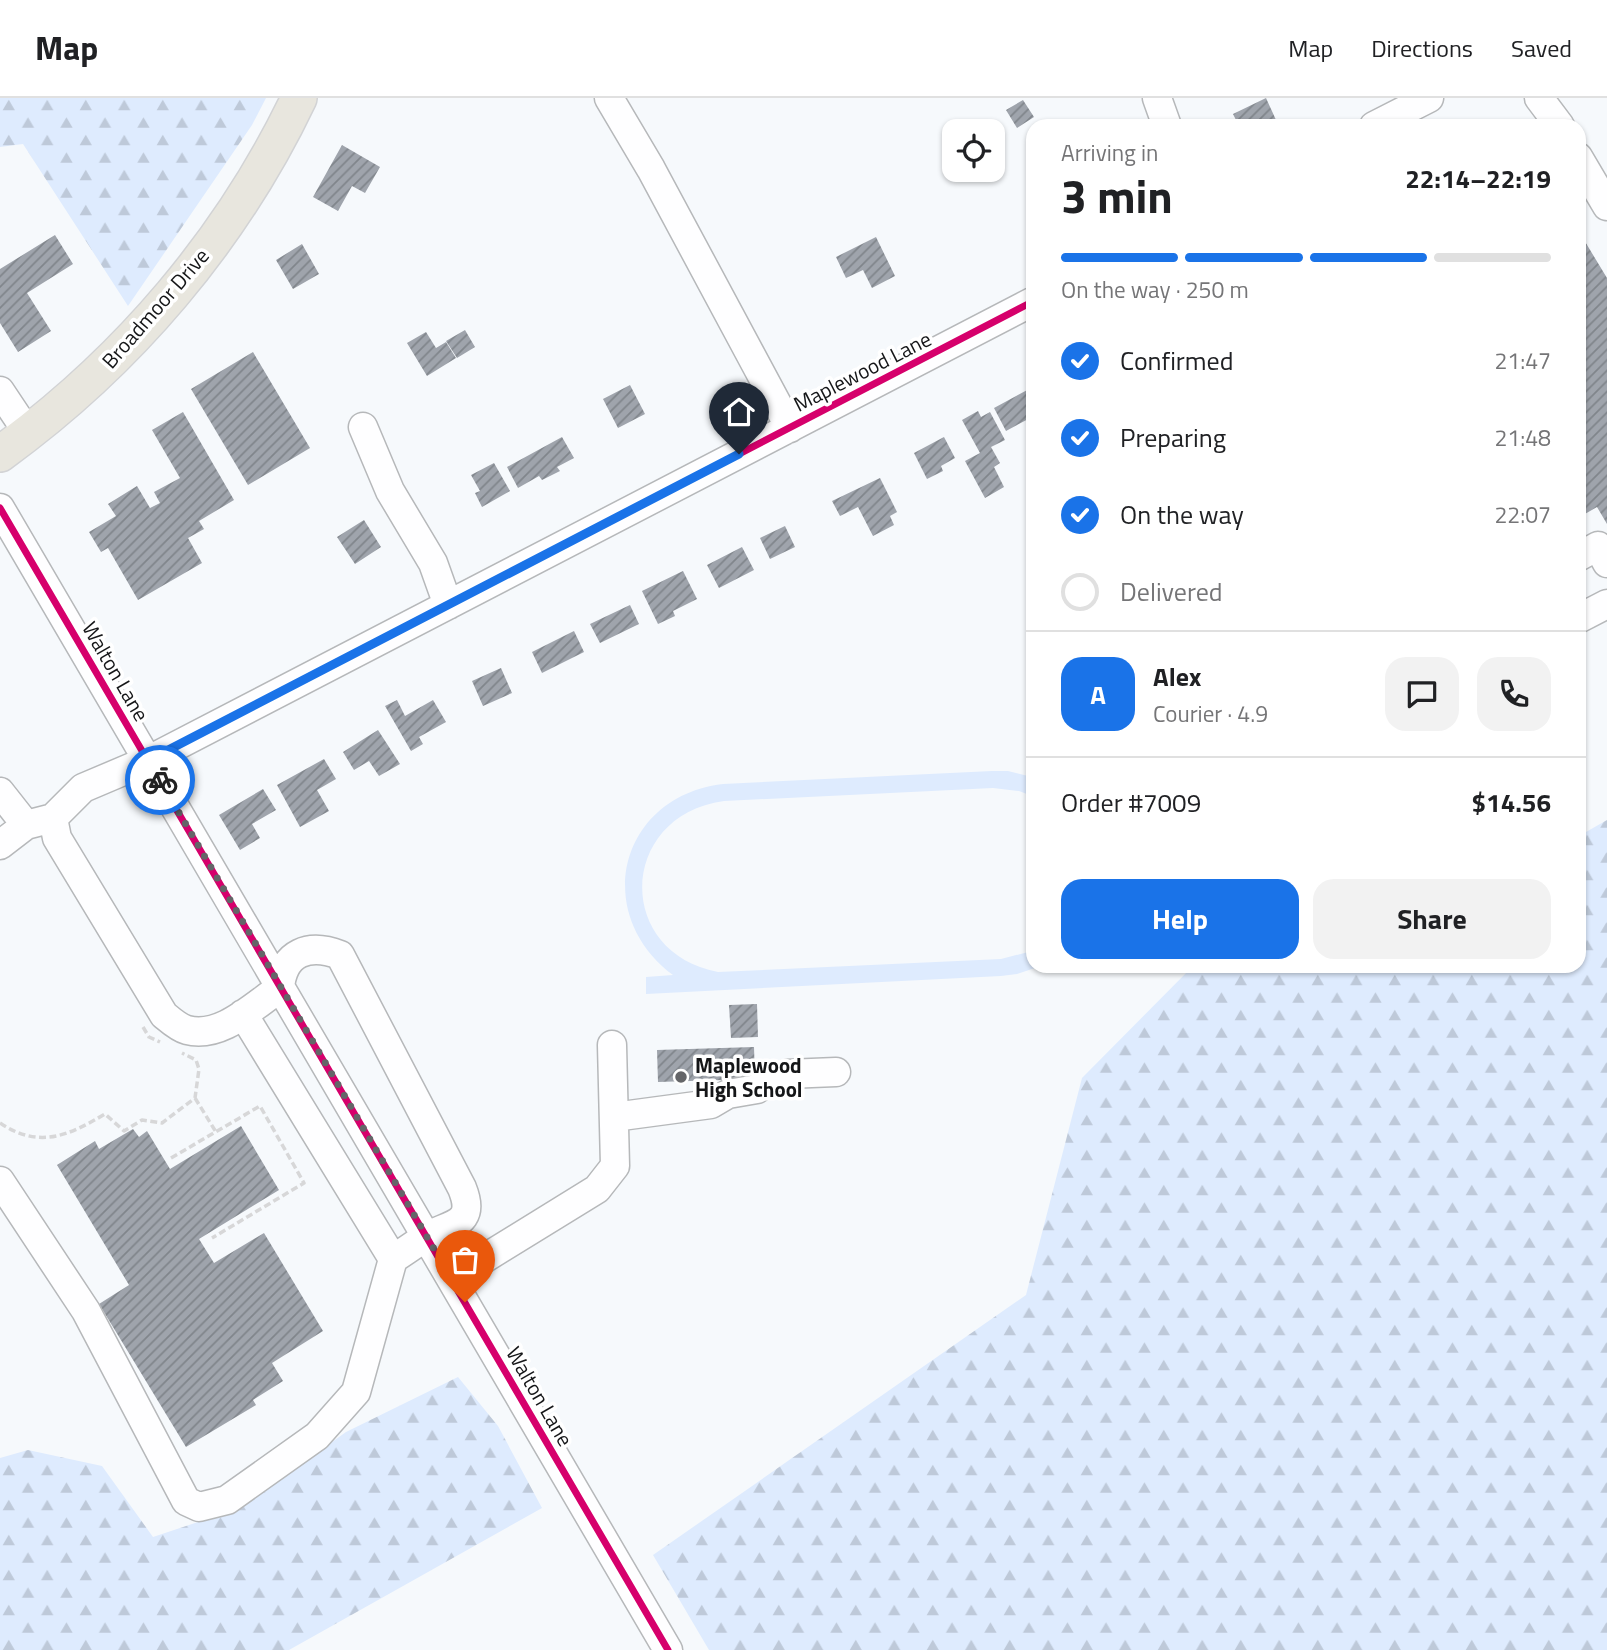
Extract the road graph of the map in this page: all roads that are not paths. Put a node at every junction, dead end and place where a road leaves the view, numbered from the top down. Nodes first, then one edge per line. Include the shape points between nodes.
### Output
1 (299, 98) edge
2 (608, 98) edge
3 (1157, 98) edge
4 (1429, 98) edge
5 (1539, 98) edge
6 (1164, 119) edge
7 (1388, 119) edge
8 (1555, 119) edge
9 (1586, 171) edge
10 (1607, 206) edge
11 (1026, 305) edge
12 (0, 391) edge
13 (363, 428) dead end
14 (790, 428) junction
15 (28, 433) junction
16 (0, 454) edge
17 (0, 508) edge
18 (1586, 553) edge
19 (1607, 563) edge
20 (1607, 604) edge
21 (448, 605) junction
22 (1586, 615) edge
23 (149, 760) junction
24 (0, 792) edge
25 (39, 821) junction
26 (0, 845) edge
27 (280, 988) junction
28 (243, 1014) junction
29 (612, 1045) dead end
30 (836, 1072) dead end
31 (351, 1109) junction
32 (614, 1117) junction
33 (313, 1131) junction
34 (0, 1181) edge
35 (428, 1236) junction
36 (393, 1259) junction
37 (451, 1279) junction
38 (668, 1650) edge

1 - 15 main road, Broadmoor Drive via 270,156 183,283 94,377
2 - 14 street
3 - 6 street
4 - 7 street
5 - 8 street
9 - 10 street
11 - 14 street, Maplewood Lane
12 - 15 street
13 - 21 street via 390,491 433,563
14 - 21 street, Maplewood Lane
15 - 16 main road, Broadmoor Drive
17 - 23 street, Walton Lane
18 - 19 street via 1598,547
20 - 22 street
21 - 23 street, Maplewood Lane
23 - 25 street, Maplewood Lane via 83,788
23 - 27 street, Walton Lane
24 - 25 street
25 - 26 street, Maplewood Lane
25 - 28 street via 57,838 164,1016 186,1030 214,1031
27 - 28 street
27 - 31 street, Walton Lane
27 - 35 street via 281,974 291,959 306,951 324,949 340,955 346,964 468,1203 458,1223
28 - 33 street
29 - 32 street
30 - 32 street via 787,1074 711,1104
31 - 33 street
31 - 35 street, Walton Lane
32 - 37 street via 615,1166 597,1189
33 - 36 street
34 - 36 street via 86,1311 186,1500 199,1507 227,1500 317,1436 356,1392
35 - 36 street
35 - 37 street, Walton Lane
37 - 38 street, Walton Lane

